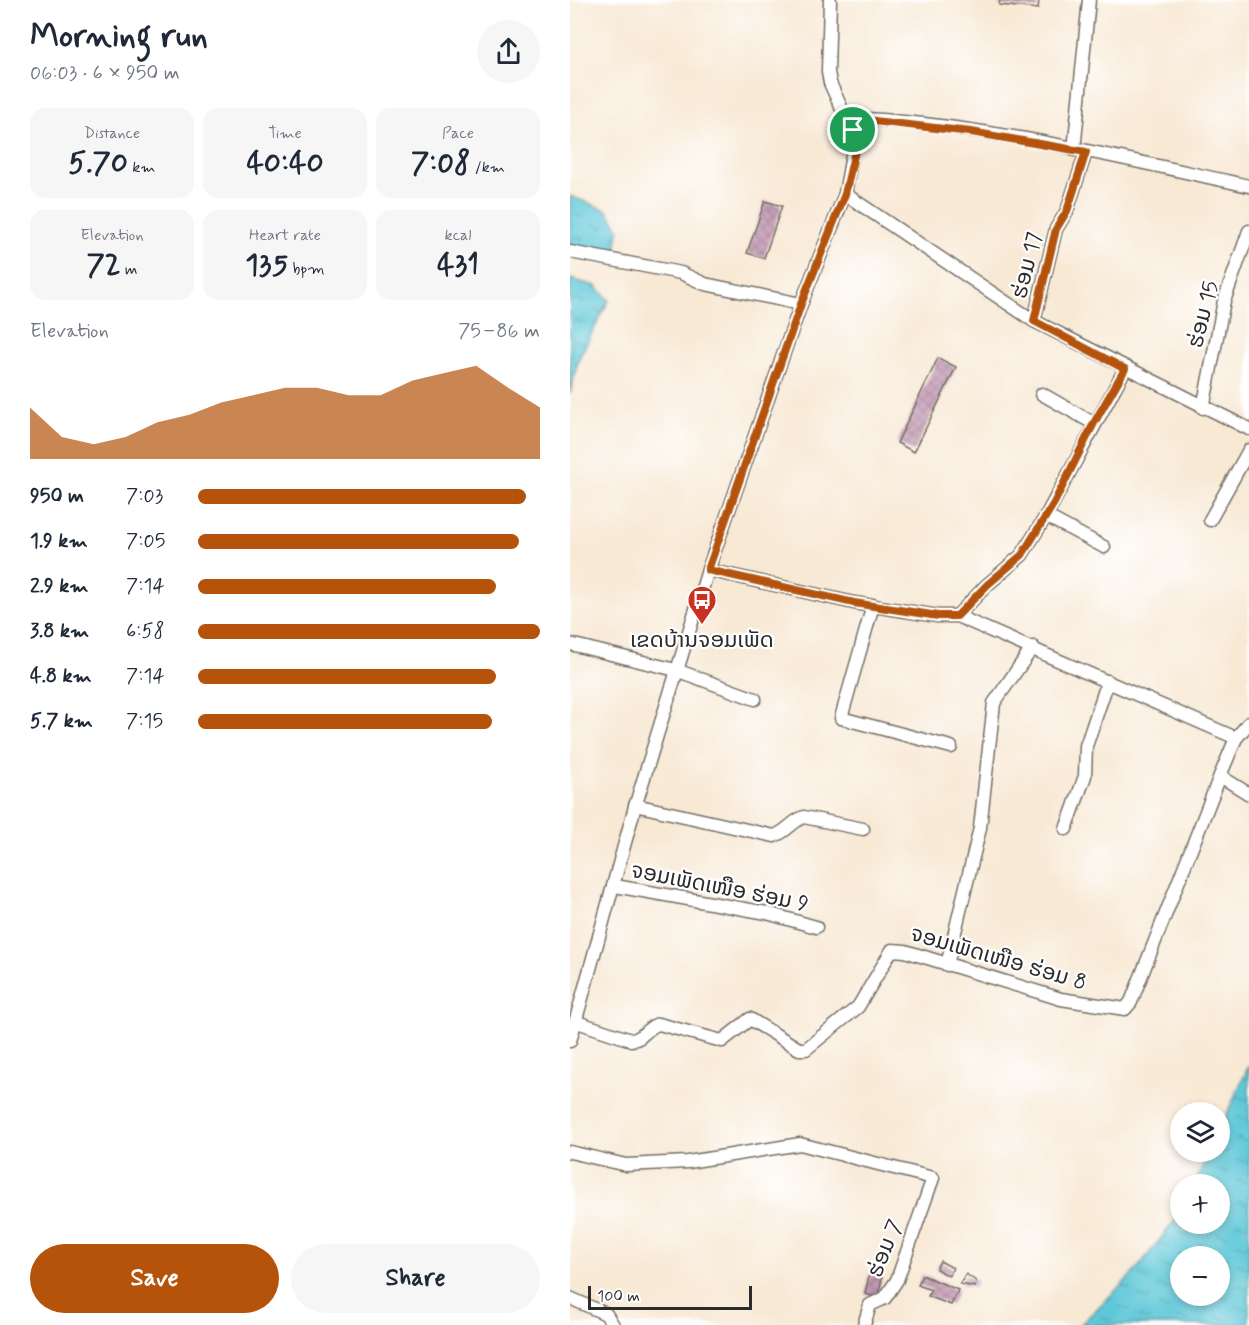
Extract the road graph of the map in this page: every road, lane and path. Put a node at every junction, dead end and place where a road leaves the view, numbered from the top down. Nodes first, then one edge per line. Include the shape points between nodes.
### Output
1 (830, 0) edge
2 (1089, 0) edge
3 (847, 118) junction
4 (1080, 151) junction
5 (1249, 186) edge
6 (845, 194) junction
7 (1249, 231) edge
8 (570, 252) edge
9 (801, 304) junction
10 (1034, 321) junction
11 (1125, 369) junction
12 (1042, 394) dead end
13 (1203, 408) junction
14 (1094, 423) junction
15 (1249, 429) edge
16 (1249, 450) edge
17 (1046, 516) junction
18 (1210, 520) dead end
19 (1104, 548) dead end
20 (708, 570) junction
21 (873, 605) junction
22 (957, 616) junction
23 (570, 644) edge
24 (1033, 647) junction
25 (676, 670) junction
26 (1108, 681) junction
27 (755, 699) dead end
28 (1249, 723) edge
29 (1236, 738) junction
30 (951, 747) dead end
31 (1220, 776) junction
32 (1249, 794) edge
33 (636, 805) junction
34 (863, 829) dead end
35 (1066, 829) dead end
36 (615, 886) junction
37 (816, 927) dead end
38 (947, 965) junction
39 (573, 1031) edge
40 (570, 1152) edge
41 (570, 1298) edge
42 (613, 1325) edge
43 (864, 1325) edge

1 - 3 street via 828,72
2 - 4 street, ຮ່ອມ 17
3 - 4 street via 971,132
3 - 6 street via 856,147
4 - 5 street
4 - 10 street, ຮ່ອມ 17 via 1067,211 1056,229
6 - 9 street
6 - 10 street
7 - 13 street, ຮ່ອມ 15 via 1224,301
8 - 9 street via 681,273 705,284
9 - 20 street
10 - 11 street
11 - 13 street
11 - 14 street
12 - 14 street
13 - 15 street
14 - 17 street
16 - 18 street
17 - 19 street
17 - 22 street via 1022,555
20 - 21 street
20 - 25 street
21 - 22 street
21 - 30 street via 841,718
22 - 24 street
23 - 25 street
24 - 26 street
24 - 38 street via 994,703 980,828
25 - 27 street
25 - 33 street
26 - 29 street
26 - 35 street via 1086,746 1085,776
28 - 29 street
29 - 31 street
31 - 32 street
31 - 38 street, ຈອມເພັດເໜືອ ຮ່ອມ 8 via 1125,1009 1061,999
33 - 34 street via 774,836 785,833 798,818 804,817
33 - 36 street
36 - 37 street, ຈອມເພັດເໜືອ ຮ່ອມ 9 via 767,913
36 - 39 street
38 - 39 street, ຈອມເພັດເໜືອ ຮ່ອມ 8 via 892,950 858,1007 806,1049 799,1049 750,1019 722,1041 658,1024 631,1040
40 - 43 street, ຮ່ອມ 7 via 626,1165 688,1162 800,1144 933,1178 897,1280 885,1298 870,1305
41 - 42 street via 606,1314

